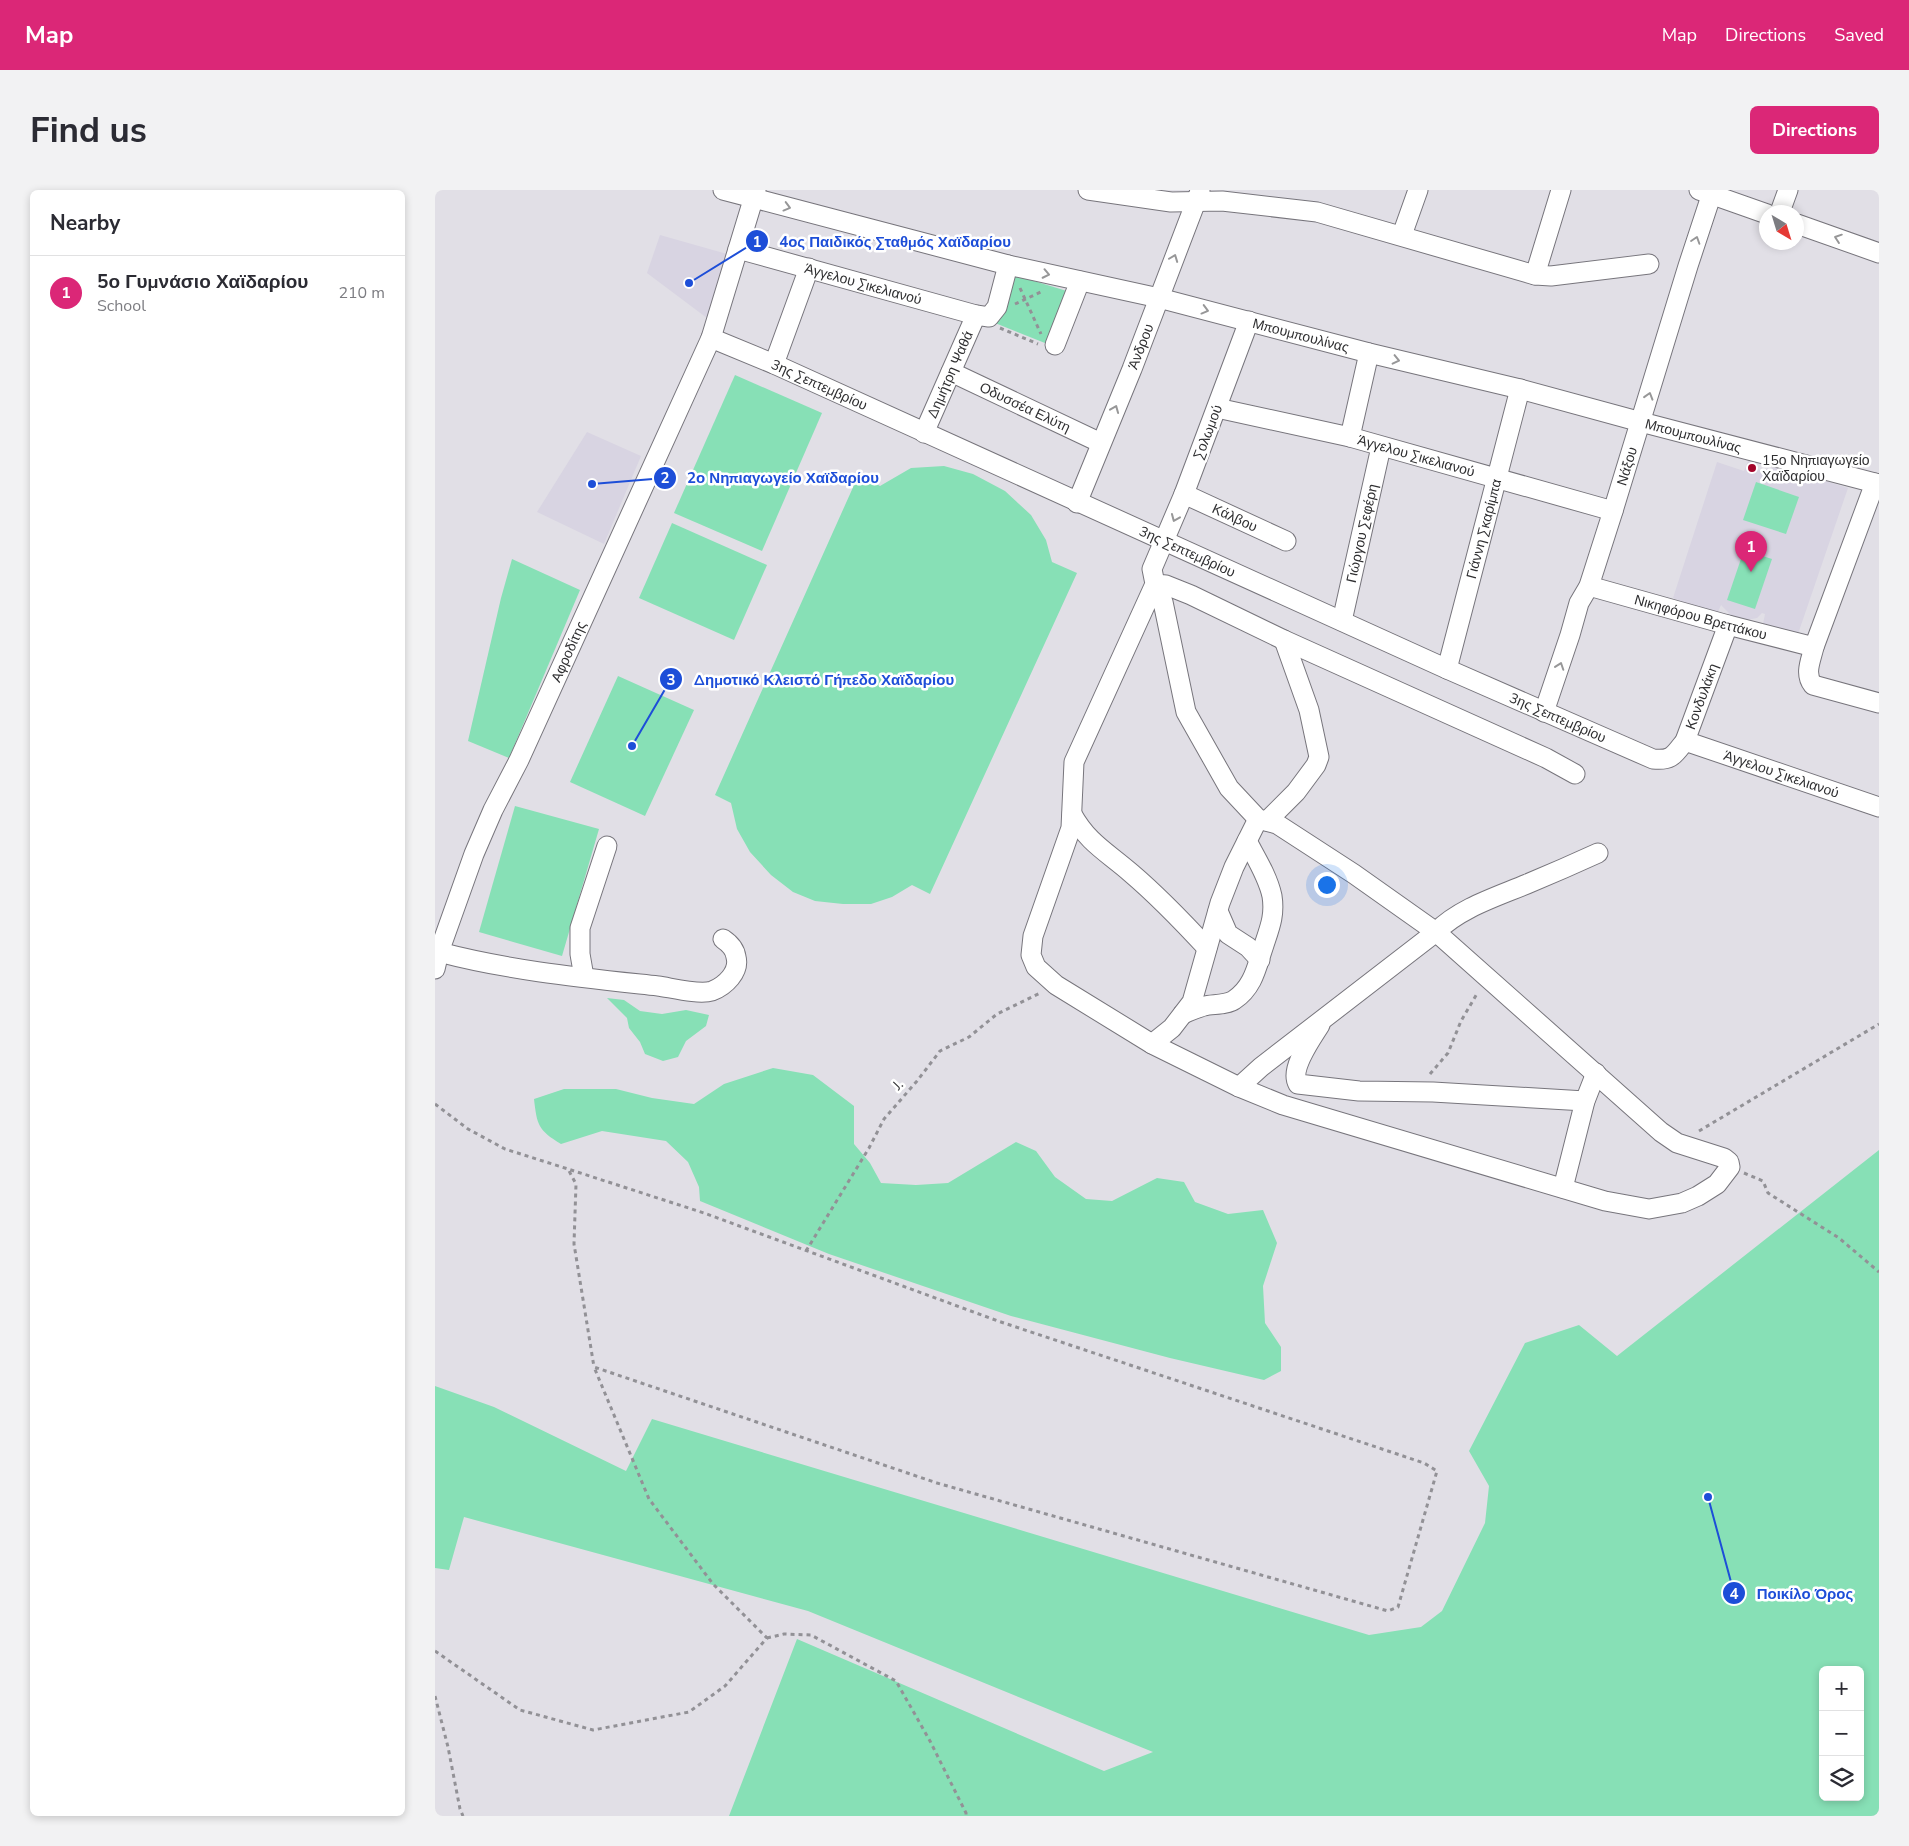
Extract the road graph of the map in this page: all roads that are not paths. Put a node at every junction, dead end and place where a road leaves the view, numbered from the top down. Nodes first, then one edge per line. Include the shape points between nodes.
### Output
1 (723, 190) edge
2 (1088, 190) edge
3 (1418, 190) edge
4 (1561, 190) edge
5 (1788, 190) edge
6 (1708, 191) edge
7 (755, 194) edge
8 (1198, 196) edge
9 (1783, 205) edge
10 (1759, 211) edge
11 (1804, 226) edge
12 (1402, 235) junction
13 (738, 249) junction
14 (1879, 253) edge
15 (1649, 264) dead end
16 (1010, 266) junction
17 (809, 268) junction
18 (1535, 274) junction
19 (1074, 279) junction
20 (1159, 298) junction
21 (986, 314) junction
22 (1249, 321) junction
23 (711, 338) junction
24 (1052, 346) road end
25 (1369, 353) junction
26 (774, 364) junction
27 (951, 372) junction
28 (1520, 389) junction
29 (1217, 408) junction
30 (1641, 422) junction
31 (924, 433) junction
32 (1349, 438) junction
33 (1101, 443) junction
34 (1381, 447) junction
35 (1497, 478) junction
36 (1877, 484) edge
37 (1184, 494) junction
38 (1077, 503) junction
39 (1613, 511) junction
40 (1286, 541) dead end
41 (1165, 542) junction
42 (1155, 584) junction
43 (1589, 586) junction
44 (1342, 620) junction
45 (1728, 626) junction
46 (1285, 640) junction
47 (1814, 647) junction
48 (1447, 669) junction
49 (1879, 703) edge
50 (1544, 712) junction
51 (1685, 741) junction
52 (1666, 761) joint
53 (1575, 774) dead end
54 (1879, 807) edge
55 (1072, 814) junction
56 (1262, 820) junction
57 (1247, 841) junction
58 (607, 846) dead end
59 (1598, 853) dead end
60 (1218, 911) junction
61 (1436, 932) junction
62 (723, 939) dead end
63 (1207, 948) junction
64 (1260, 960) junction
65 (437, 961) edge
66 (584, 977) junction
67 (1183, 1014) junction
68 (1324, 1017) junction
69 (1152, 1044) junction
70 (1597, 1073) junction
71 (1239, 1087) junction
72 (1585, 1101) junction
73 (1563, 1188) junction

1 - 7 street, Μπουμπουλίνας
2 - 8 street via 1171,202
3 - 12 street
4 - 18 street
5 - 9 street
6 - 10 street
30 -> 6 street, Νάξου
7 - 13 street, Αφροδίτης
7 -> 16 street, Μπουμπουλίνας
8 - 12 street via 1317,212
20 -> 8 street, Άνδρου
14 -> 11 street
12 - 18 street
13 - 17 street, Άγγελου Σικελιανού
13 - 23 street, Αφροδίτης
15 - 18 street via 1551,276
16 -> 19 street, Μπουμπουλίνας
16 - 21 street, Δημήτρη Ψαθά via 997,307
17 - 21 street, Άγγελου Σικελιανού
17 - 26 street
19 - 20 street, Μπουμπουλίνας
19 - 24 street
20 -> 22 street, Μπουμπουλίνας
33 -> 20 street, Άνδρου
21 - 27 street, Δημήτρη Ψαθά
22 - 25 street, Μπουμπουλίνας
22 - 29 street, Σολωμού
23 - 26 street, 3ης Σεπτεμβρίου
23 - 65 street, Αφροδίτης via 519,760 493,810 474,854
25 -> 28 street, Μπουμπουλίνας
25 - 32 street
26 - 31 street, 3ης Σεπτεμβρίου
27 - 31 street, Δημήτρη Ψαθά
27 - 33 street, Οδυσσέα Ελύτη
28 - 30 street, Μπουμπουλίνας
28 - 35 street, Γιάννη Σκαρίμπα
29 - 32 street, Άγγελου Σικελιανού
29 - 37 street, Σολωμού
30 - 36 street, Μπουμπουλίνας
30 - 39 street, Νάξου
31 - 38 street, 3ης Σεπτεμβρίου
32 - 34 street, Άγγελου Σικελιανού
33 - 38 street, Άνδρου
34 - 35 street, Άγγελου Σικελιανού
34 - 44 street, Γιώργου Σεφέρη
35 - 39 street, Άγγελου Σικελιανού
35 - 48 street, Γιάννη Σκαρίμπα
36 - 47 street
37 - 40 street, Κάλβου
37 -> 41 street, Σολωμού
38 - 41 street, 3ης Σεπτεμβρίου
39 - 43 street, Νάξου
41 - 42 street, Σολωμού via 1152,568
41 - 44 street, 3ης Σεπτεμβρίου
42 - 46 street via 1167,585 1191,595
42 - 55 street via 1074,762
42 - 56 street via 1163,602 1186,712 1229,788
43 - 45 street, Νικηφόρου Βρεττάκου
50 -> 43 street, Νάξου via 1579,603
44 - 48 street, 3ης Σεπτεμβρίου
45 - 47 street, Νικηφόρου Βρεττάκου
45 - 51 street, Κονδυλάκη
46 - 53 street
46 - 56 street via 1309,710 1319,757 1296,792
47 - 49 street via 1808,672 1813,685
48 - 50 street, 3ης Σεπτεμβρίου
50 - 52 street, 3ης Σεπτεμβρίου via 1653,759
51 - 52 street, Κονδυλάκη
51 - 54 street, Άγγελου Σικελιανού
55 - 63 street via 1091,841 1160,899
55 - 69 street via 1071,828 1033,936 1031,955 1036,967 1056,985
56 - 57 street
56 - 61 street via 1277,824
57 - 60 street
57 - 64 street via 1272,895 1274,913
58 - 66 street via 580,928
59 - 61 street via 1478,904 1447,921
60 - 63 street
60 - 64 street via 1228,934 1248,947
61 - 68 street
61 - 70 street
62 - 66 street via 735,951 735,969 727,982 711,991
63 - 67 street via 1192,1002
64 - 67 street via 1246,990 1233,1002 1202,1006
65 - 66 street via 466,959
67 - 69 street
68 - 71 street
68 - 72 street via 1297,1066 1298,1084 1359,1091
69 - 71 street
70 - 72 street
70 - 73 street via 1661,1132 1677,1142 1724,1158 1729,1167 1717,1184 1698,1196 1682,1203 1649,1209 1605,1201
71 - 73 street via 1316,1116
72 - 73 street

